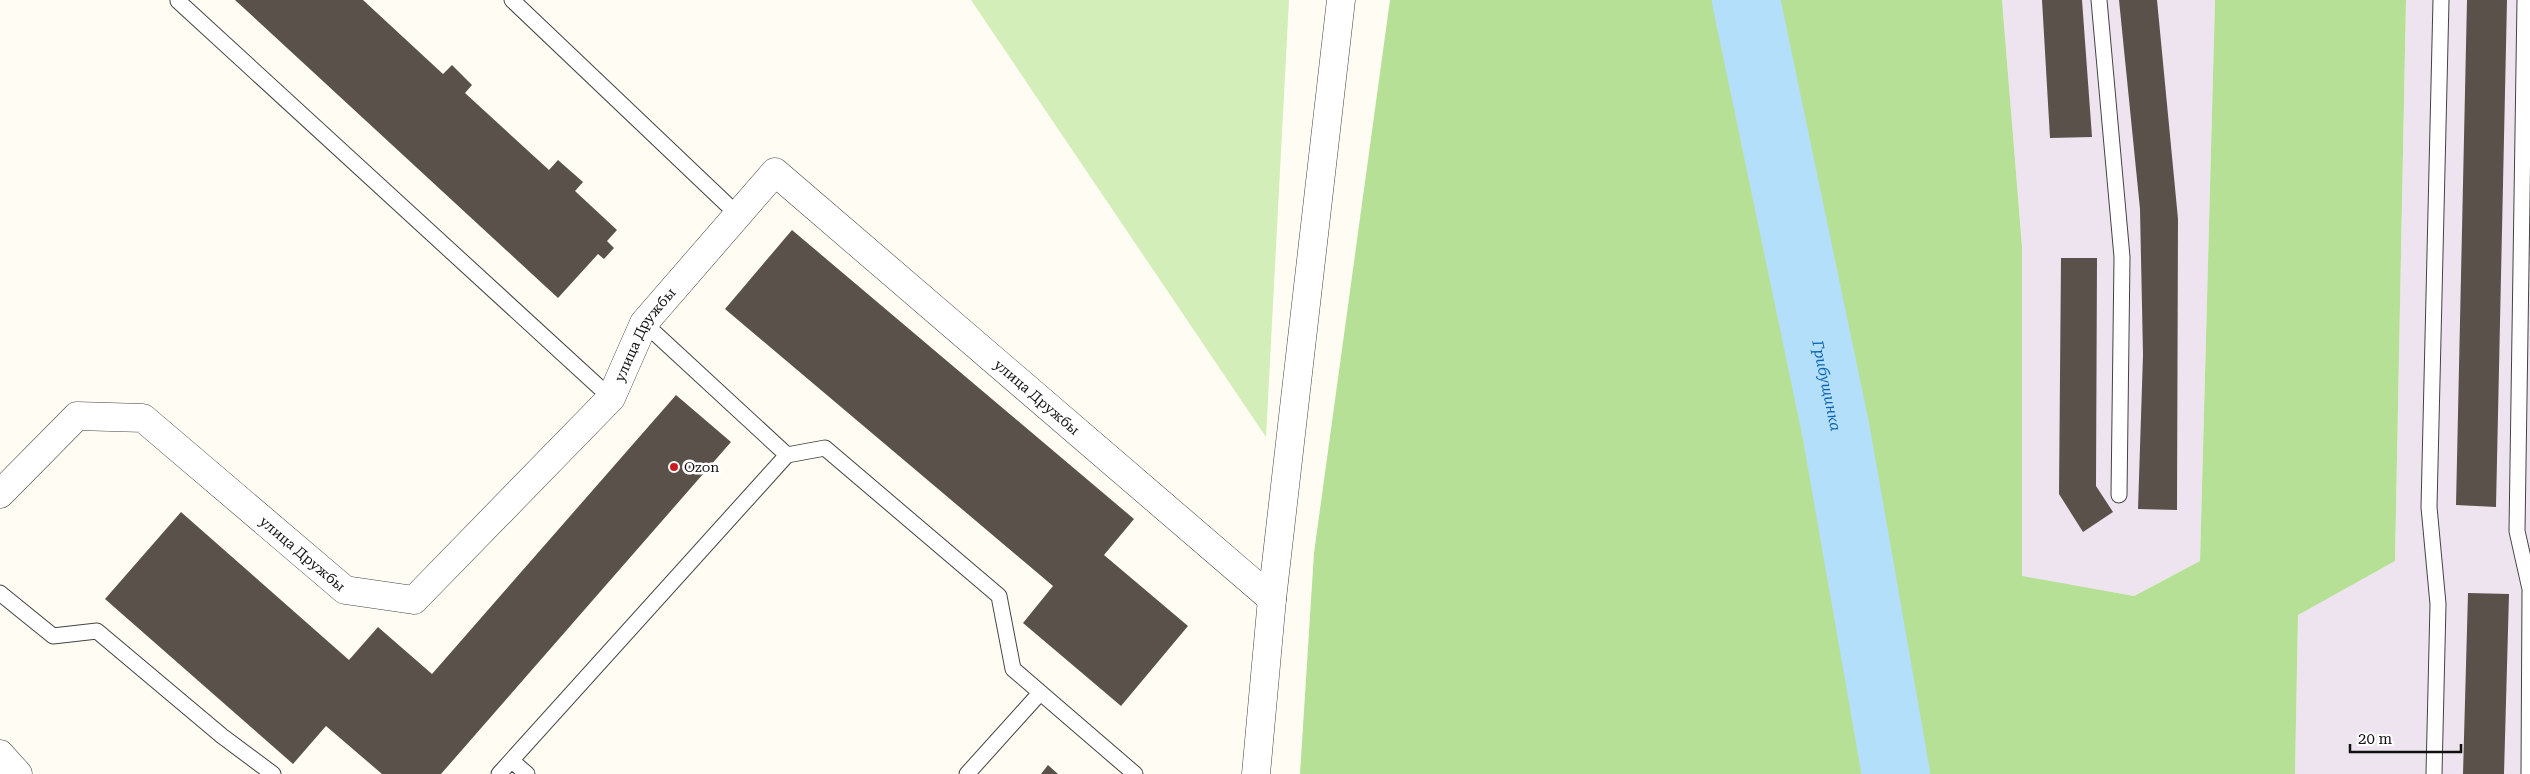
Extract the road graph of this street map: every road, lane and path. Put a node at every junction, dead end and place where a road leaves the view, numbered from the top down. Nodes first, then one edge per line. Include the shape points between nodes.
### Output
1 (180, 0) edge
2 (512, 0) edge
3 (1341, 0) edge
4 (2099, 0) edge
5 (2441, 0) edge
6 (2526, 0) edge
7 (738, 215) junction
8 (644, 323) junction
9 (611, 398) junction
10 (787, 455) junction
11 (0, 494) edge
12 (2119, 495) dead end
13 (2530, 590) edge
14 (0, 594) edge
15 (1272, 599) junction
16 (1040, 692) junction
17 (0, 754) edge
18 (512, 761) junction
19 (18, 774) edge
20 (273, 774) edge
21 (499, 774) edge
22 (527, 774) edge
23 (967, 774) edge
24 (1135, 774) edge
25 (1256, 774) edge
26 (2434, 774) edge
27 (2530, 774) edge

1 - 9 lane
2 - 7 lane
3 - 15 street
4 - 12 lane via 2122,257
5 - 26 lane via 2429,507 2438,604
6 - 13 lane via 2517,531
7 - 8 street, улица Дружбы
7 - 15 street, улица Дружбы via 775,172
8 - 9 street, улица Дружбы
8 - 10 lane
9 - 11 street, улица Дружбы via 414,600 345,590 143,418 77,416
10 - 16 lane via 825,448 999,596 1013,669
10 - 18 lane
13 - 27 lane
14 - 20 lane via 53,636 96,631
15 - 25 street
16 - 23 lane
16 - 24 lane
17 - 19 street
18 - 21 lane
18 - 22 lane

